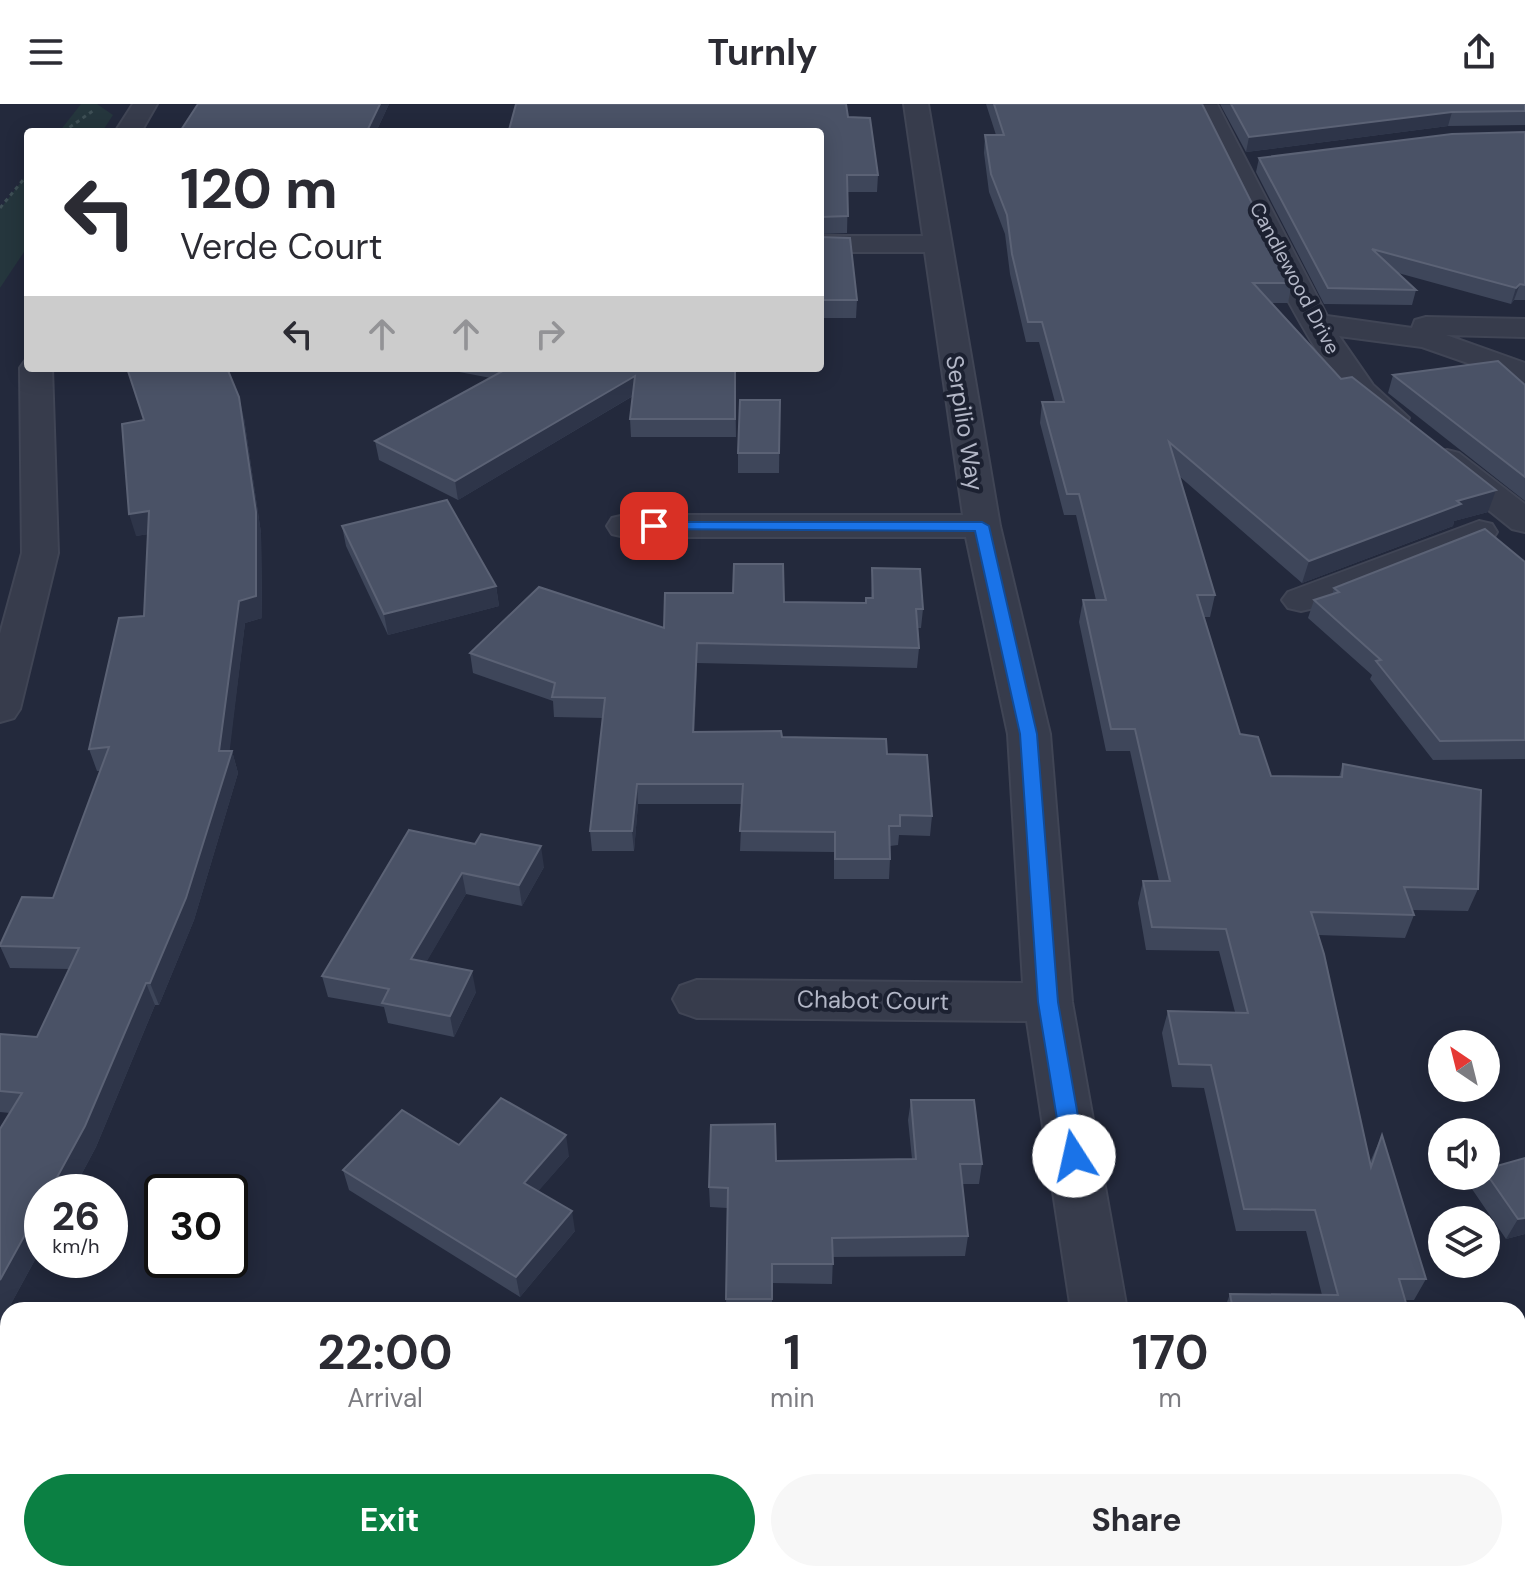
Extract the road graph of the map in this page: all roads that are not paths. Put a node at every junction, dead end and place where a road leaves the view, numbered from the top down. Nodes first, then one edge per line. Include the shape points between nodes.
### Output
1 (145, 104) edge
2 (916, 104) edge
3 (1205, 104) edge
4 (130, 128) edge
5 (1265, 160) edge
6 (1234, 164) junction
7 (824, 244) edge
8 (936, 244) junction
9 (1316, 324) junction
10 (1525, 328) edge
11 (36, 372) edge
12 (1525, 374) edge
13 (1522, 519) edge
14 (625, 526) dead end
15 (982, 526) junction
16 (1301, 600) dead end
17 (0, 709) edge
18 (697, 999) dead end
19 (1048, 1002) junction
20 (1098, 1302) edge

1 - 4 street
2 - 8 street, Serpilio Way
3 - 6 street, Candlewood Drive
5 - 6 street
6 - 9 street, Candlewood Drive
7 - 8 street
8 - 15 street, Serpilio Way
9 - 10 street
9 - 12 street via 1427,339
9 - 13 street, Candlewood Drive via 1361,392
11 - 17 street via 40,553
13 - 16 street
14 - 15 street
15 - 19 street, Serpilio Way via 1029,734
18 - 19 street, Chabot Court
19 - 20 street, Serpilio Way

